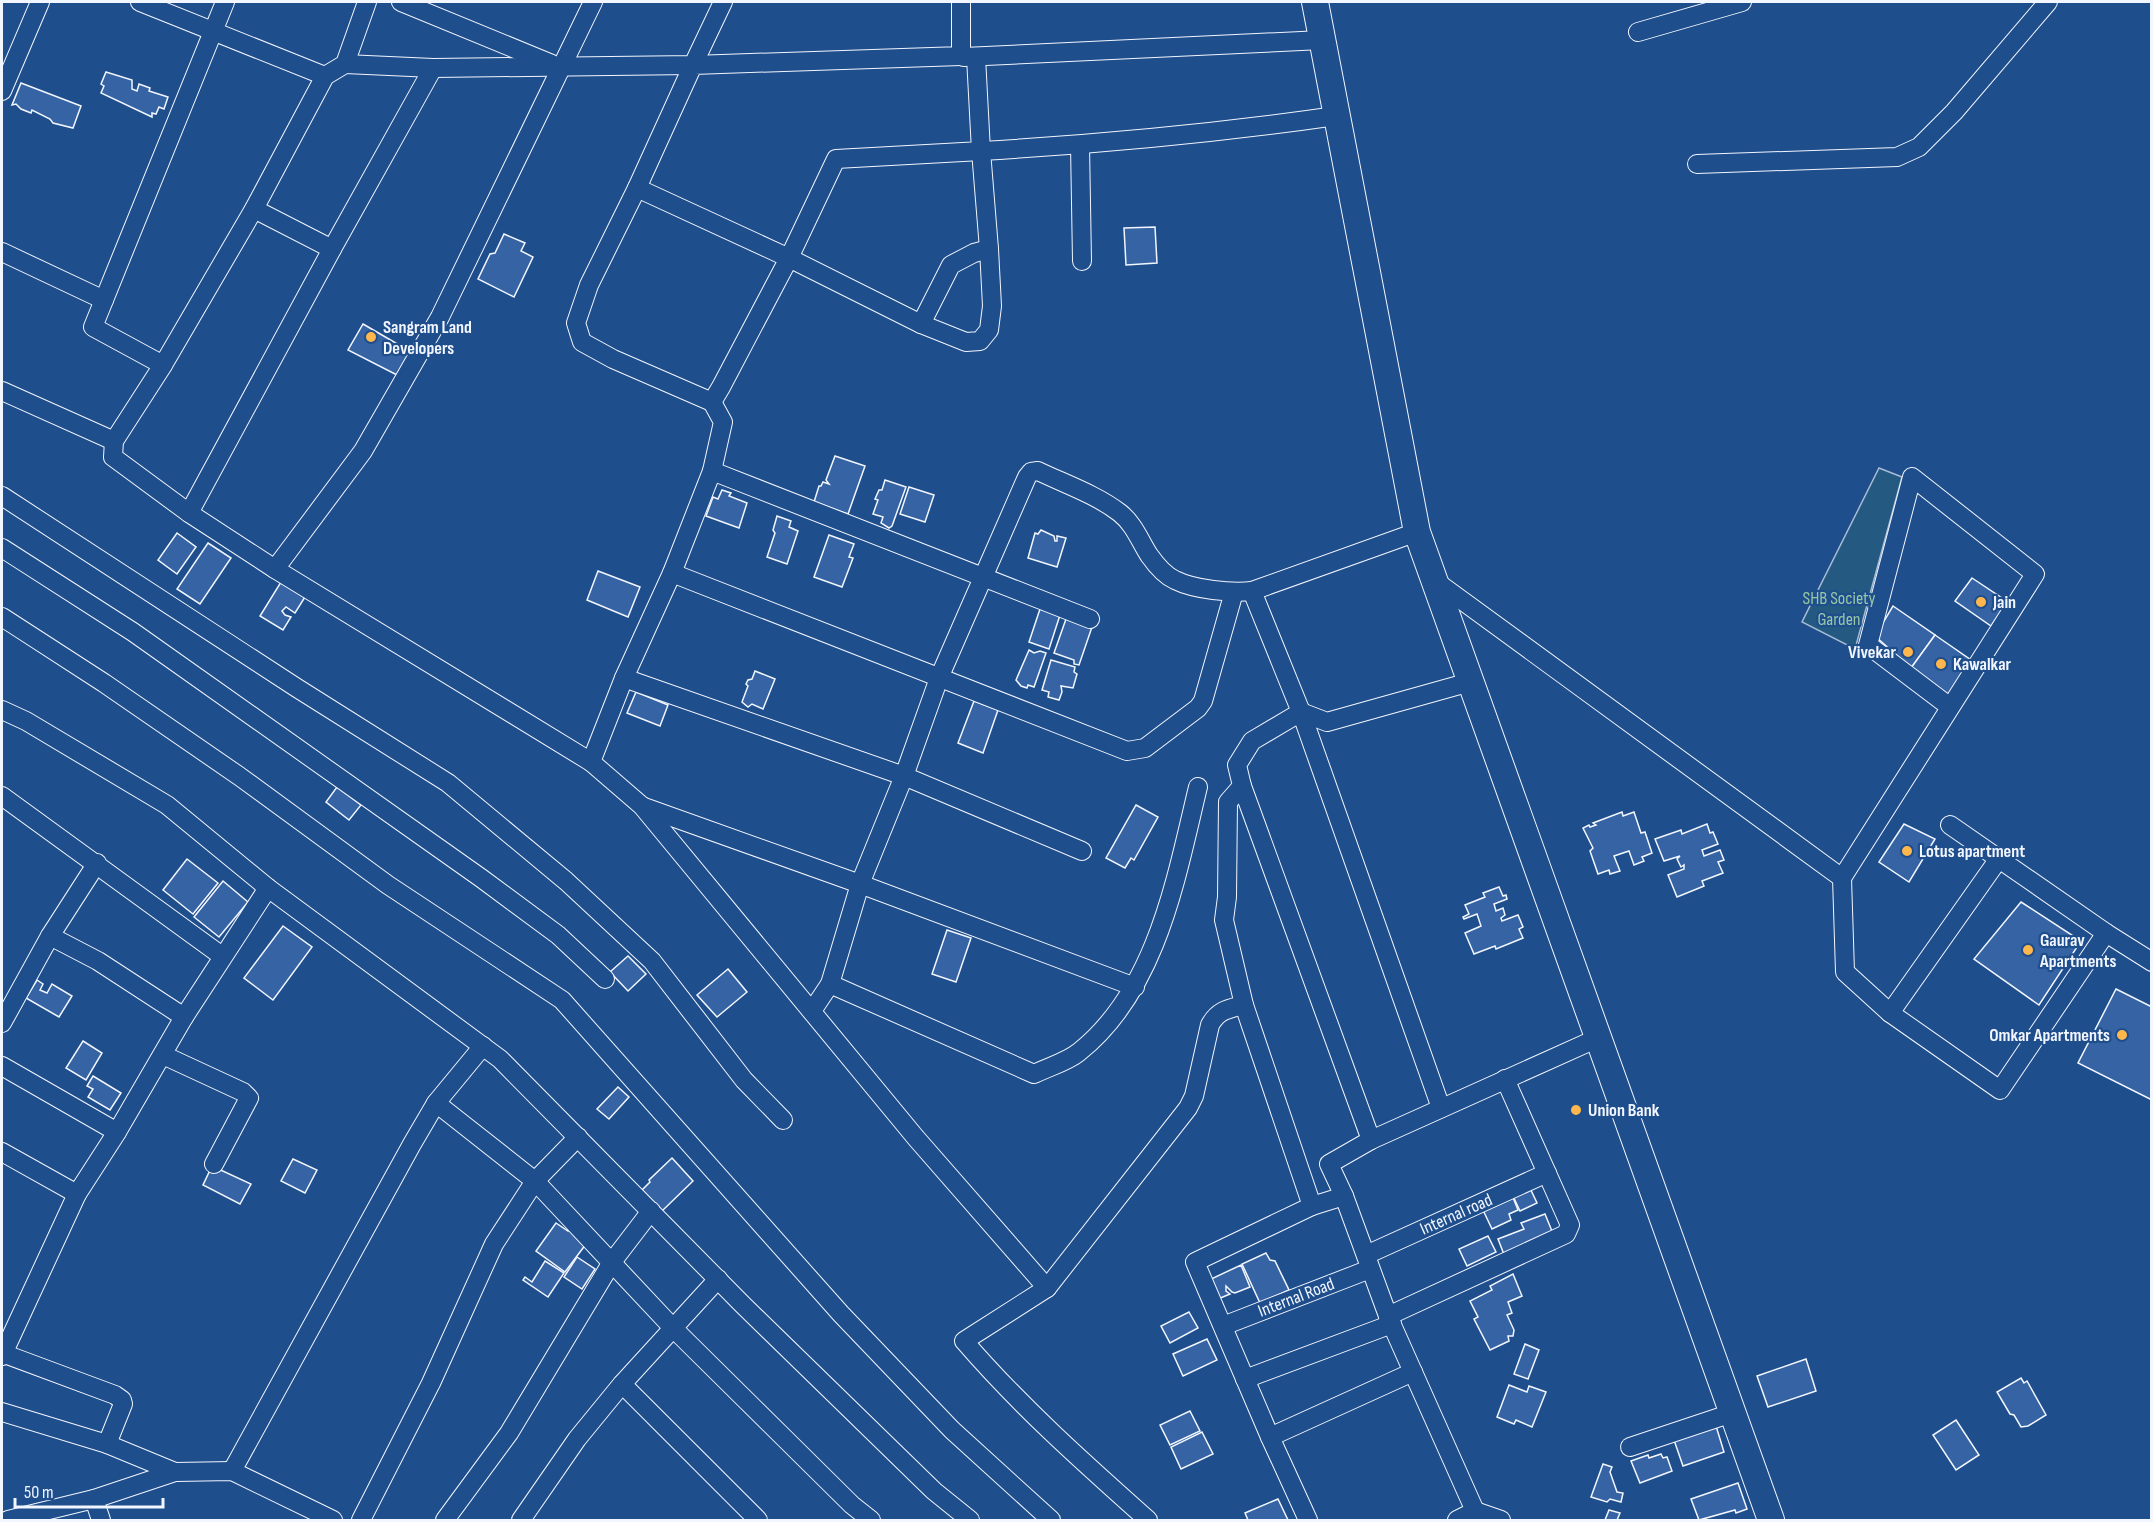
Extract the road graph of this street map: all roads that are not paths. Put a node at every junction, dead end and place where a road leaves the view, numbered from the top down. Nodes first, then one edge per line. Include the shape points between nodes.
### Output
1 (40, 2) edge
2 (140, 2) edge
3 (225, 2) edge
4 (367, 2) edge
5 (401, 2) edge
6 (593, 2) edge
7 (723, 2) edge
8 (961, 2) edge
9 (1315, 2) edge
10 (1742, 2) edge
11 (2048, 2) edge
12 (213, 30) junction
13 (1638, 32) dead end
14 (1322, 40) junction
15 (968, 57) junction
16 (345, 64) junction
17 (693, 65) junction
18 (560, 67) junction
19 (433, 68) junction
20 (325, 76) junction
21 (2, 91) edge
22 (1336, 116) junction
23 (1080, 145) junction
24 (981, 150) junction
25 (1697, 164) dead end
26 (637, 188) junction
27 (254, 209) junction
28 (332, 249) junction
29 (989, 249) junction
30 (2, 252) edge
31 (789, 258) junction
32 (1082, 261) dead end
33 (104, 300) junction
34 (921, 324) junction
35 (163, 365) junction
36 (2, 391) edge
37 (712, 402) junction
38 (114, 441) junction
39 (712, 471) junction
40 (2, 496) edge
41 (189, 513) junction
42 (1417, 532) junction
43 (2, 548) edge
44 (275, 569) junction
45 (672, 573) junction
46 (982, 579) junction
47 (1434, 580) junction
48 (1243, 592) junction
49 (2, 617) edge
50 (1090, 620) dead end
51 (624, 678) junction
52 (939, 678) junction
53 (1470, 682) junction
54 (1950, 707) junction
55 (2, 710) edge
56 (1301, 712) junction
57 (591, 762) junction
58 (904, 776) junction
59 (1242, 786) junction
60 (1198, 788) dead end
61 (2, 796) edge
62 (642, 806) junction
63 (1950, 825) dead end
64 (1082, 851) dead end
65 (1998, 860) junction
66 (96, 863) junction
67 (1842, 878) junction
68 (860, 884) junction
69 (268, 888) junction
70 (2106, 933) junction
71 (50, 936) junction
72 (222, 956) junction
73 (2151, 962) edge
74 (605, 979) dead end
75 (830, 984) junction
76 (1135, 987) junction
77 (1244, 1005) junction
78 (812, 1011) junction
79 (1890, 1013) junction
80 (184, 1017) junction
81 (2, 1023) edge
82 (1598, 1038) junction
83 (483, 1046) junction
84 (163, 1055) junction
85 (2, 1066) edge
86 (1505, 1079) junction
87 (436, 1103) junction
88 (1441, 1108) junction
89 (783, 1120) dead end
90 (117, 1132) junction
91 (578, 1137) junction
92 (1371, 1140) junction
93 (2, 1152) edge
94 (214, 1164) dead end
95 (1547, 1173) junction
96 (534, 1181) junction
97 (78, 1194) junction
98 (1344, 1196) junction
99 (1312, 1206) junction
100 (651, 1211) junction
101 (612, 1262) junction
102 (1368, 1262) junction
103 (718, 1279) junction
104 (1047, 1288) junction
105 (1390, 1320) junction
106 (1222, 1326) junction
107 (673, 1328) junction
108 (2, 1354) edge
109 (1413, 1372) junction
110 (1245, 1379) junction
111 (622, 1384) junction
112 (2, 1412) edge
113 (1732, 1413) junction
114 (1270, 1437) junction
115 (107, 1444) junction
116 (1630, 1447) dead end
117 (232, 1471) junction
118 (175, 1472) junction
119 (94, 1499) junction
120 (1487, 1517) edge
121 (8, 1521) edge
122 (101, 1521) edge
123 (333, 1521) edge
124 (361, 1521) edge
125 (445, 1521) edge
126 (521, 1521) edge
127 (758, 1521) edge
128 (871, 1521) edge
129 (970, 1521) edge
130 (1051, 1521) edge
131 (1148, 1521) edge
132 (1308, 1521) edge
133 (1456, 1521) edge
134 (1771, 1521) edge

1 - 21 street
2 - 12 street
3 - 12 street
4 - 16 street
5 - 18 street
6 - 18 street
7 - 17 street
8 - 15 street
9 - 14 street
10 - 13 street
11 - 25 street via 1919,147 1897,157
12 - 20 street
12 - 33 street
14 - 15 street
14 - 22 street
15 - 17 street
15 - 24 street
16 - 19 street
16 - 20 street
17 - 18 street
17 - 26 street
18 - 19 street
18 - 44 street via 440,317 363,451
19 - 28 street
20 - 27 street
22 - 23 street via 1240,130
22 - 42 street
23 - 24 street
23 - 32 street
24 - 29 street
24 - 31 street via 836,159
26 - 31 street
26 - 37 street via 589,285 576,323 582,342
27 - 28 street
27 - 35 street
28 - 41 street
29 - 34 street via 951,265
29 - 34 street via 992,306 989,330 980,341 966,342
30 - 33 street
31 - 34 street
31 - 37 street
33 - 35 street via 93,327
35 - 38 street
36 - 38 street
37 - 39 street via 723,422
38 - 41 street via 113,457
39 - 45 street
39 - 46 street
40 - 89 street via 448,783 566,881 652,961 744,1080
41 - 44 street
42 - 47 street
42 - 48 street
43 - 74 street via 133,632 482,878 558,935
44 - 57 street
45 - 51 street
45 - 52 street
46 - 48 street via 1028,477 1038,471 1120,513 1161,570 1173,580
46 - 50 street
46 - 52 street
47 - 53 street
47 - 67 street
48 - 52 street via 1198,708 1145,748 1127,751
48 - 56 street
49 - 130 street via 239,776 388,885 562,1000 841,1314 952,1430
51 - 57 street
51 - 58 street
52 - 58 street
53 - 56 street via 1327,722
53 - 82 street
54 - 54 street via 2035,574 1912,477 1868,645
54 - 67 street
55 - 69 street via 167,806
56 - 59 street via 1252,741 1237,765
56 - 88 street
57 - 62 street
58 - 64 street
58 - 68 street
59 - 77 street via 1228,802 1224,920
59 - 92 street
60 - 76 street via 1173,889
61 - 66 street
62 - 68 street
62 - 78 street
63 - 65 street
65 - 70 street
65 - 79 street
66 - 71 street
66 - 72 street
67 - 79 street via 1845,972
68 - 75 street
68 - 76 street
69 - 72 street
69 - 83 street
70 - 73 street
70 - 79 street via 2000,1089
71 - 80 street via 98,960
71 - 81 street
72 - 80 street
75 - 76 street via 1034,1074 1078,1053 1104,1028
75 - 78 street
77 - 99 street
77 - 104 street via 1222,1010 1215,1016 1188,1108
78 - 104 street
80 - 84 street
82 - 86 street
82 - 113 street
83 - 87 street
83 - 91 street
84 - 90 street
84 - 94 street via 249,1098
85 - 90 street
86 - 88 street
86 - 95 street
87 - 96 street
87 - 117 street
88 - 92 street
90 - 97 street
91 - 96 street
91 - 100 street
92 - 98 street via 1329,1164
93 - 97 street
95 - 102 street, Internal road
95 - 105 street via 1570,1225 1566,1234
96 - 101 street
96 - 124 street via 494,1244 431,1383
97 - 108 street
98 - 99 street
98 - 102 street
99 - 106 street via 1195,1262
100 - 101 street
100 - 103 street
101 - 107 street
101 - 125 street via 509,1433
102 - 105 street
102 - 106 street, Internal Road
103 - 107 street
103 - 129 street via 934,1491
104 - 131 street via 964,1341 1000,1384
105 - 109 street
105 - 110 street
106 - 110 street
107 - 111 street
107 - 128 street
108 - 115 street via 122,1400
109 - 114 street
109 - 120 street
110 - 114 street
111 - 126 street via 577,1439
111 - 127 street
112 - 115 street
113 - 116 street
113 - 134 street
114 - 132 street
115 - 118 street
117 - 118 street
117 - 123 street
118 - 119 street
119 - 121 street
119 - 122 street
120 - 133 street

